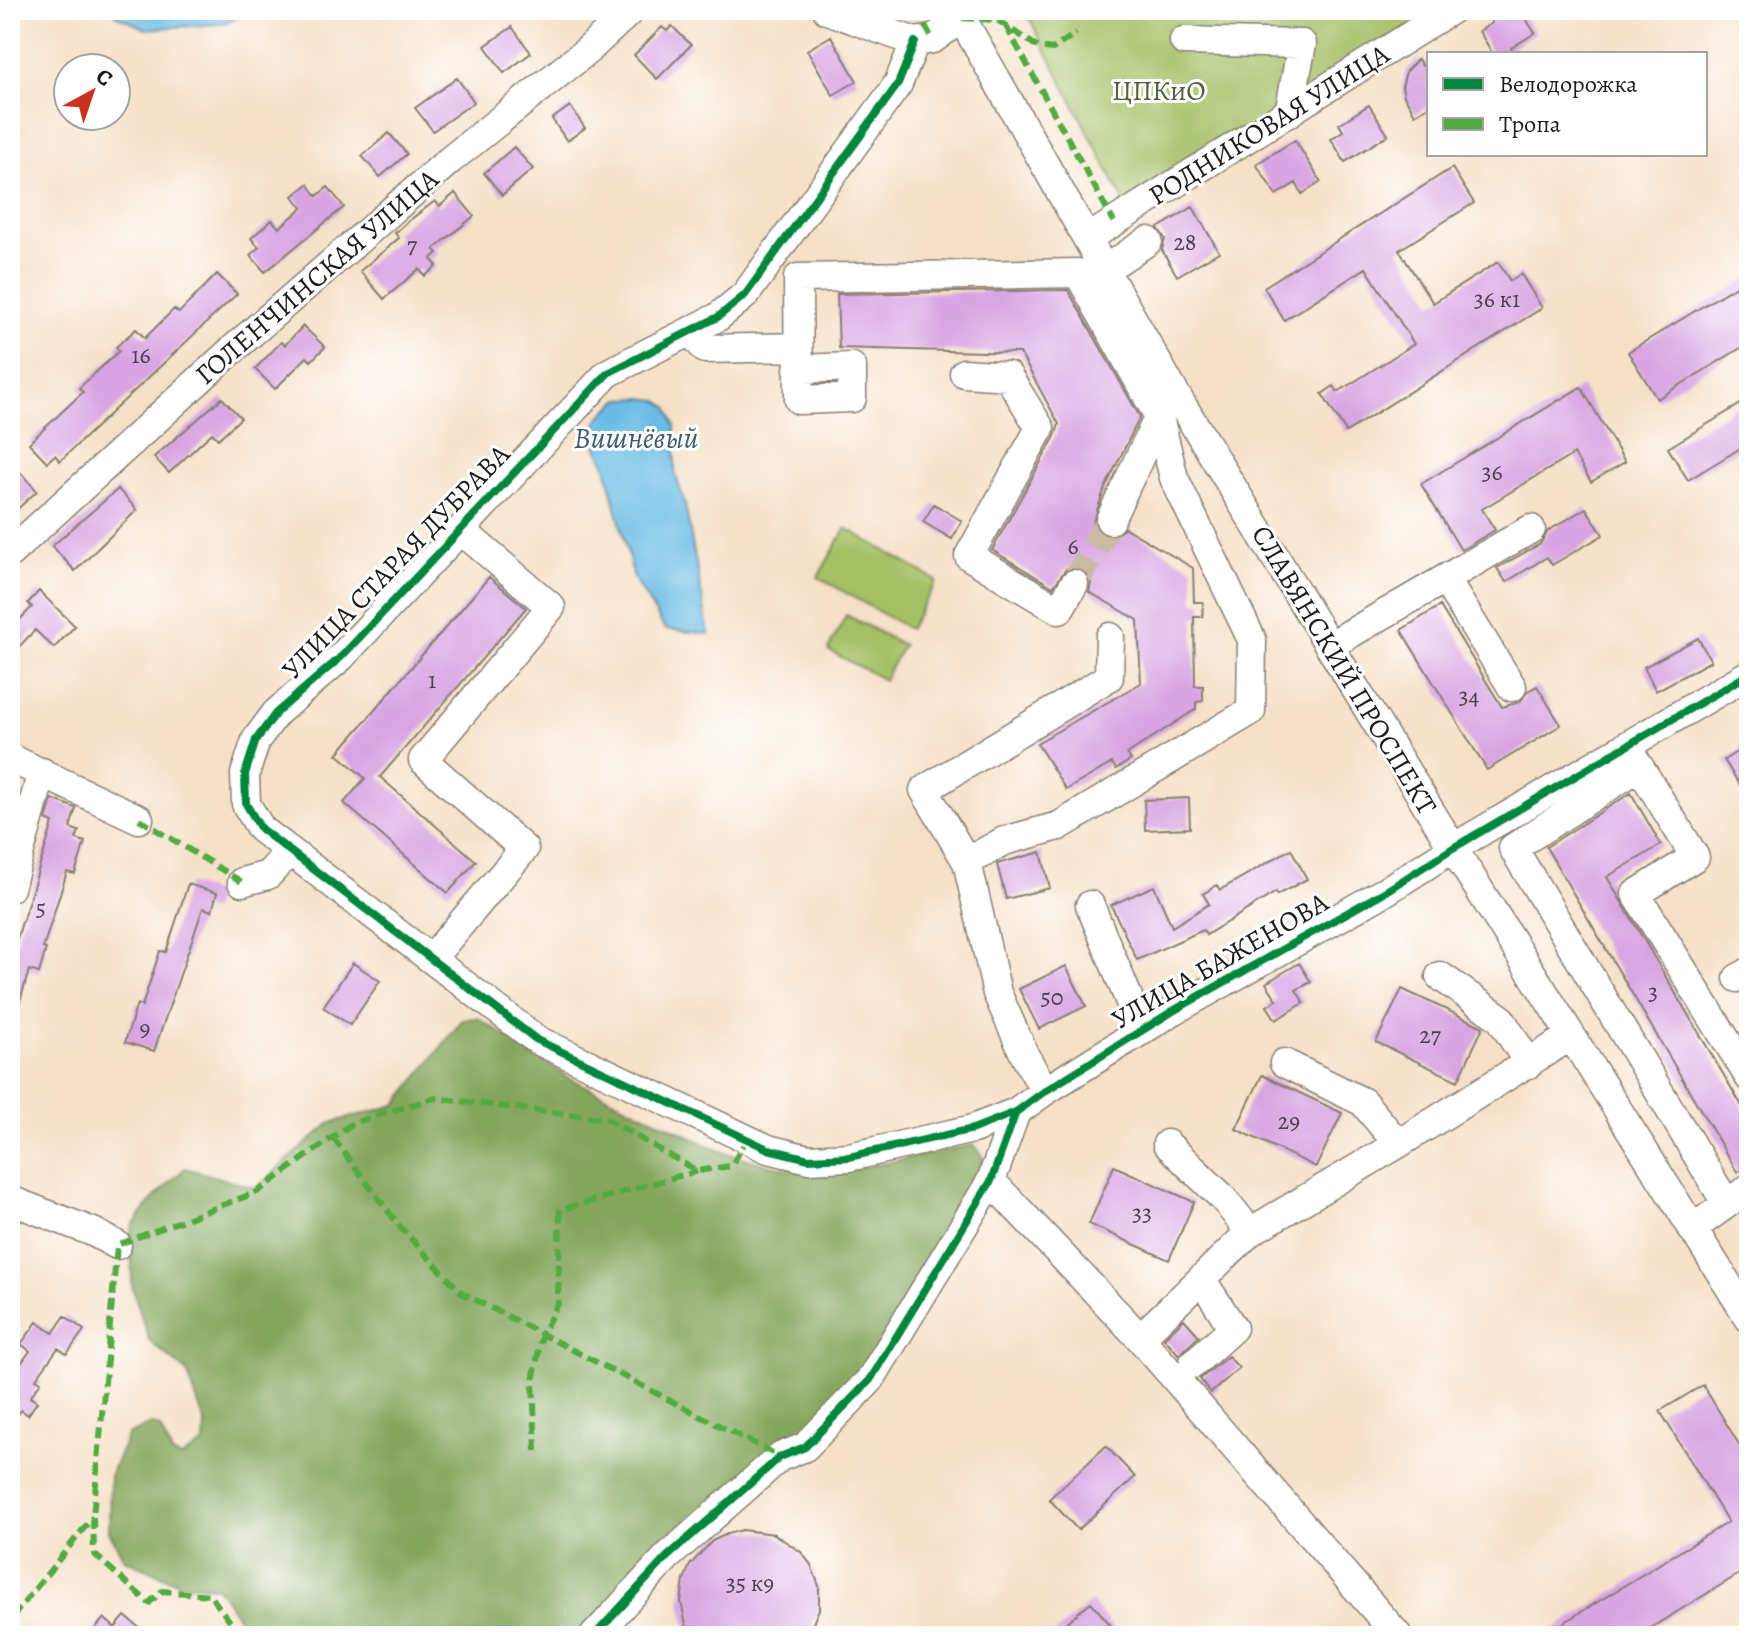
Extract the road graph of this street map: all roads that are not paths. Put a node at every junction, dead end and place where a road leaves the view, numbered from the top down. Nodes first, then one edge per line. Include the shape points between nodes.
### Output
1 (631, 10) edge
2 (827, 10) edge
3 (1451, 10) edge
4 (960, 14) edge
5 (1184, 41) dead end
6 (915, 42) junction
7 (1289, 113) junction
8 (1087, 239) junction
9 (1148, 241) dead end
10 (1104, 270) junction
11 (691, 332) junction
12 (964, 373) dead end
13 (1173, 390) junction
14 (1159, 417) junction
15 (1110, 520) tunnel mouth
16 (1531, 529) dead end
17 (461, 530) junction
18 (10, 553) edge
19 (1445, 579) junction
20 (1074, 584) tunnel mouth
21 (1110, 637) dead end
22 (1329, 646) junction
23 (1747, 680) edge
24 (1512, 687) dead end
25 (1633, 757) junction
26 (10, 758) edge
27 (42, 772) junction
28 (139, 819) dead end
29 (1453, 848) junction
30 (290, 851) junction
31 (967, 862) junction
32 (242, 882) dead end
33 (10, 888) edge
34 (1090, 905) dead end
35 (431, 959) junction
36 (1440, 976) dead end
37 (1142, 1031) junction
38 (1571, 1036) junction
39 (1284, 1063) dead end
40 (1529, 1064) junction
41 (1749, 1077) edge
42 (1045, 1091) junction
43 (1016, 1112) junction
44 (1167, 1144) dead end
45 (1398, 1144) junction
46 (991, 1181) junction
47 (1737, 1196) edge
48 (10, 1200) edge
49 (1692, 1229) junction
50 (1250, 1232) junction
51 (117, 1245) dead end
52 (1202, 1280) junction
53 (1749, 1318) edge
54 (1140, 1338) junction
55 (1193, 1364) dead end
56 (594, 1636) edge
57 (1398, 1636) edge

1 - 18 street, ГОЛЕНЧИНСКАЯ УЛИЦА via 255,330
2 - 6 street
3 - 7 street, РОДНИКОВАЯ УЛИЦА
4 - 6 street via 933,39
4 - 8 street, СЛАВЯНСКИЙ ПРОСПЕКТ
5 - 7 street via 1302,44
6 - 11 street, УЛИЦА СТАРАЯ ДУБРАВА via 898,84 745,295
7 - 8 street, РОДНИКОВАЯ УЛИЦА
8 - 10 street, СЛАВЯНСКИЙ ПРОСПЕКТ
9 - 10 street
10 - 13 street, СЛАВЯНСКИЙ ПРОСПЕКТ
11 - 14 street via 705,349 798,358 798,278 1078,273
11 - 17 street, УЛИЦА СТАРАЯ ДУБРАВА via 608,373
12 - 20 street via 1008,376 1040,428 969,556 1059,610
13 - 14 street
13 - 22 street, СЛАВЯНСКИЙ ПРОСПЕКТ
14 - 15 street
14 - 31 street via 1174,478 1252,640 1251,711 1059,826 1004,841
16 - 19 street
17 - 30 street, УЛИЦА СТАРАЯ ДУБРАВА via 341,657 276,713 256,740 245,774 246,804 261,829
17 - 35 street via 551,607 423,760 524,849
19 - 22 street
19 - 24 street
21 - 31 street via 1109,677 924,790
22 - 29 street, СЛАВЯНСКИЙ ПРОСПЕКТ
23 - 25 street, УЛИЦА БАЖЕНОВА
25 - 29 street, УЛИЦА БАЖЕНОВА
25 - 41 street via 1695,857 1636,894
25 - 47 street via 1513,848
26 - 27 street
27 - 28 street
27 - 33 street
29 - 37 street, УЛИЦА БАЖЕНОВА
29 - 38 street, СЛАВЯНСКИЙ ПРОСПЕКТ
30 - 32 street via 268,875
30 - 35 street, УЛИЦА СТАРАЯ ДУБРАВА
31 - 42 street via 997,993
34 - 37 street
35 - 43 street, УЛИЦА СТАРАЯ ДУБРАВА via 537,1040 768,1149 809,1159 849,1157 973,1129
36 - 40 street via 1500,1018
37 - 42 street, УЛИЦА БАЖЕНОВА
38 - 40 street
38 - 49 street, СЛАВЯНСКИЙ ПРОСПЕКТ
39 - 45 street via 1363,1102
40 - 45 street
42 - 43 street, УЛИЦА БАЖЕНОВА
43 - 46 street
44 - 50 street
45 - 50 street
46 - 54 street
46 - 56 street via 870,1380 805,1447 780,1457 667,1557
47 - 49 street
48 - 51 street
49 - 53 street, СЛАВЯНСКИЙ ПРОСПЕКТ
50 - 52 street
52 - 54 street
52 - 55 street via 1233,1328
54 - 57 street

